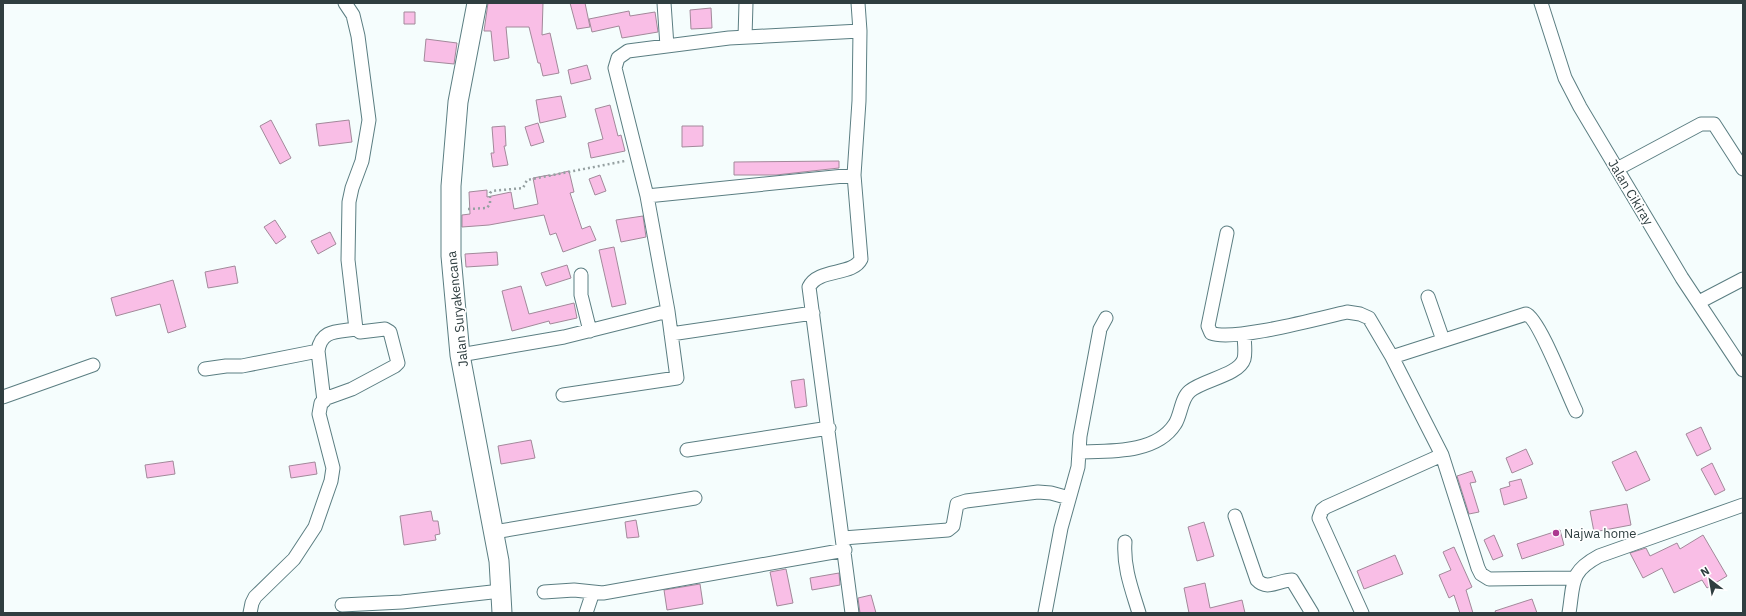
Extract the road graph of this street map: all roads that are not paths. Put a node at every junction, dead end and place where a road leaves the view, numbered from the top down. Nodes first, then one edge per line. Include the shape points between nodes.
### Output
1 (477, 3) edge
2 (664, 3) edge
3 (746, 3) edge
4 (858, 3) edge
5 (1541, 3) edge
6 (350, 5) edge
7 (860, 31) junction
8 (745, 37) junction
9 (667, 46) junction
10 (1617, 169) junction
11 (1743, 169) edge
12 (854, 175) junction
13 (647, 196) junction
14 (1227, 233) dead end
15 (581, 275) dead end
16 (1743, 279) edge
17 (1428, 297) dead end
18 (1699, 302) junction
19 (668, 311) junction
20 (813, 313) junction
21 (1106, 318) dead end
22 (356, 329) junction
23 (590, 331) junction
24 (671, 334) junction
25 (1244, 334) junction
26 (1443, 340) junction
27 (318, 351) junction
28 (460, 355) junction
29 (1392, 357) junction
30 (93, 365) dead end
31 (205, 369) dead end
32 (1743, 370) edge
33 (563, 395) dead end
34 (3, 397) edge
35 (324, 401) junction
36 (1576, 411) dead end
37 (828, 428) junction
38 (687, 450) dead end
39 (1079, 452) junction
40 (1442, 455) junction
41 (695, 498) dead end
42 (1069, 498) junction
43 (1743, 505) edge
44 (1234, 516) dead end
45 (494, 532) junction
46 (1125, 542) dead end
47 (844, 544) junction
48 (1574, 578) junction
49 (501, 591) junction
50 (544, 592) dead end
51 (593, 592) junction
52 (342, 605) dead end
53 (250, 613) edge
54 (502, 613) edge
55 (586, 613) edge
56 (852, 613) edge
57 (1045, 613) edge
58 (1139, 613) edge
59 (1312, 613) edge
60 (1362, 613) edge
61 (1569, 613) edge

1 - 28 street, Jalan Suryakencana via 458,102 451,186 451,256
2 - 9 street
3 - 8 street
4 - 7 street
5 - 10 street, Jalan Cikiray via 1568,83
6 - 22 street via 358,36 369,120 362,161 349,202 348,260
7 - 8 street
7 - 12 street
8 - 9 street
9 - 13 street via 628,50 615,62
10 - 11 street via 1701,124 1708,123 1714,124
10 - 18 street, Jalan Cikiray
12 - 13 street
12 - 20 street via 861,259 856,266 812,281 809,287
13 - 19 street
14 - 25 street via 1208,326 1211,333 1218,336
15 - 23 street via 582,302
16 - 18 street
17 - 26 street
18 - 32 street, Jalan Cikiray
19 - 23 street
19 - 24 street
20 - 24 street
20 - 37 street
21 - 39 street via 1100,329
22 - 27 street via 330,333 323,337
22 - 35 street via 360,332 390,332 398,363 352,389
23 - 28 street
24 - 33 street via 677,378
25 - 29 street via 1354,312 1370,318
25 - 39 street via 1245,358 1242,362 1236,368 1188,392 1178,419 1168,432 1140,448
26 - 29 street
26 - 36 street via 1523,314 1530,315
27 - 31 street via 242,366
27 - 35 street
28 - 45 street, Jalan Suryakencana
29 - 40 street
30 - 34 street
35 - 53 street via 319,414 333,468 320,514 315,527 294,559 256,597
37 - 38 street
37 - 47 street
39 - 42 street via 1078,467
40 - 48 street via 1467,530 1473,557 1481,574 1489,579
40 - 60 street via 1322,510 1319,518
41 - 45 street
42 - 47 street via 1038,492 960,502 955,507 953,526 948,530
42 - 57 street
43 - 48 street via 1599,556 1580,568
44 - 59 street via 1257,580 1267,586 1292,580
45 - 49 street, Jalan Suryakencana
46 - 58 street via 1127,571
47 - 51 street via 603,593
47 - 56 street
48 - 61 street
49 - 52 street via 402,602
49 - 54 street, Jalan Suryakencana
50 - 51 street
51 - 55 street

